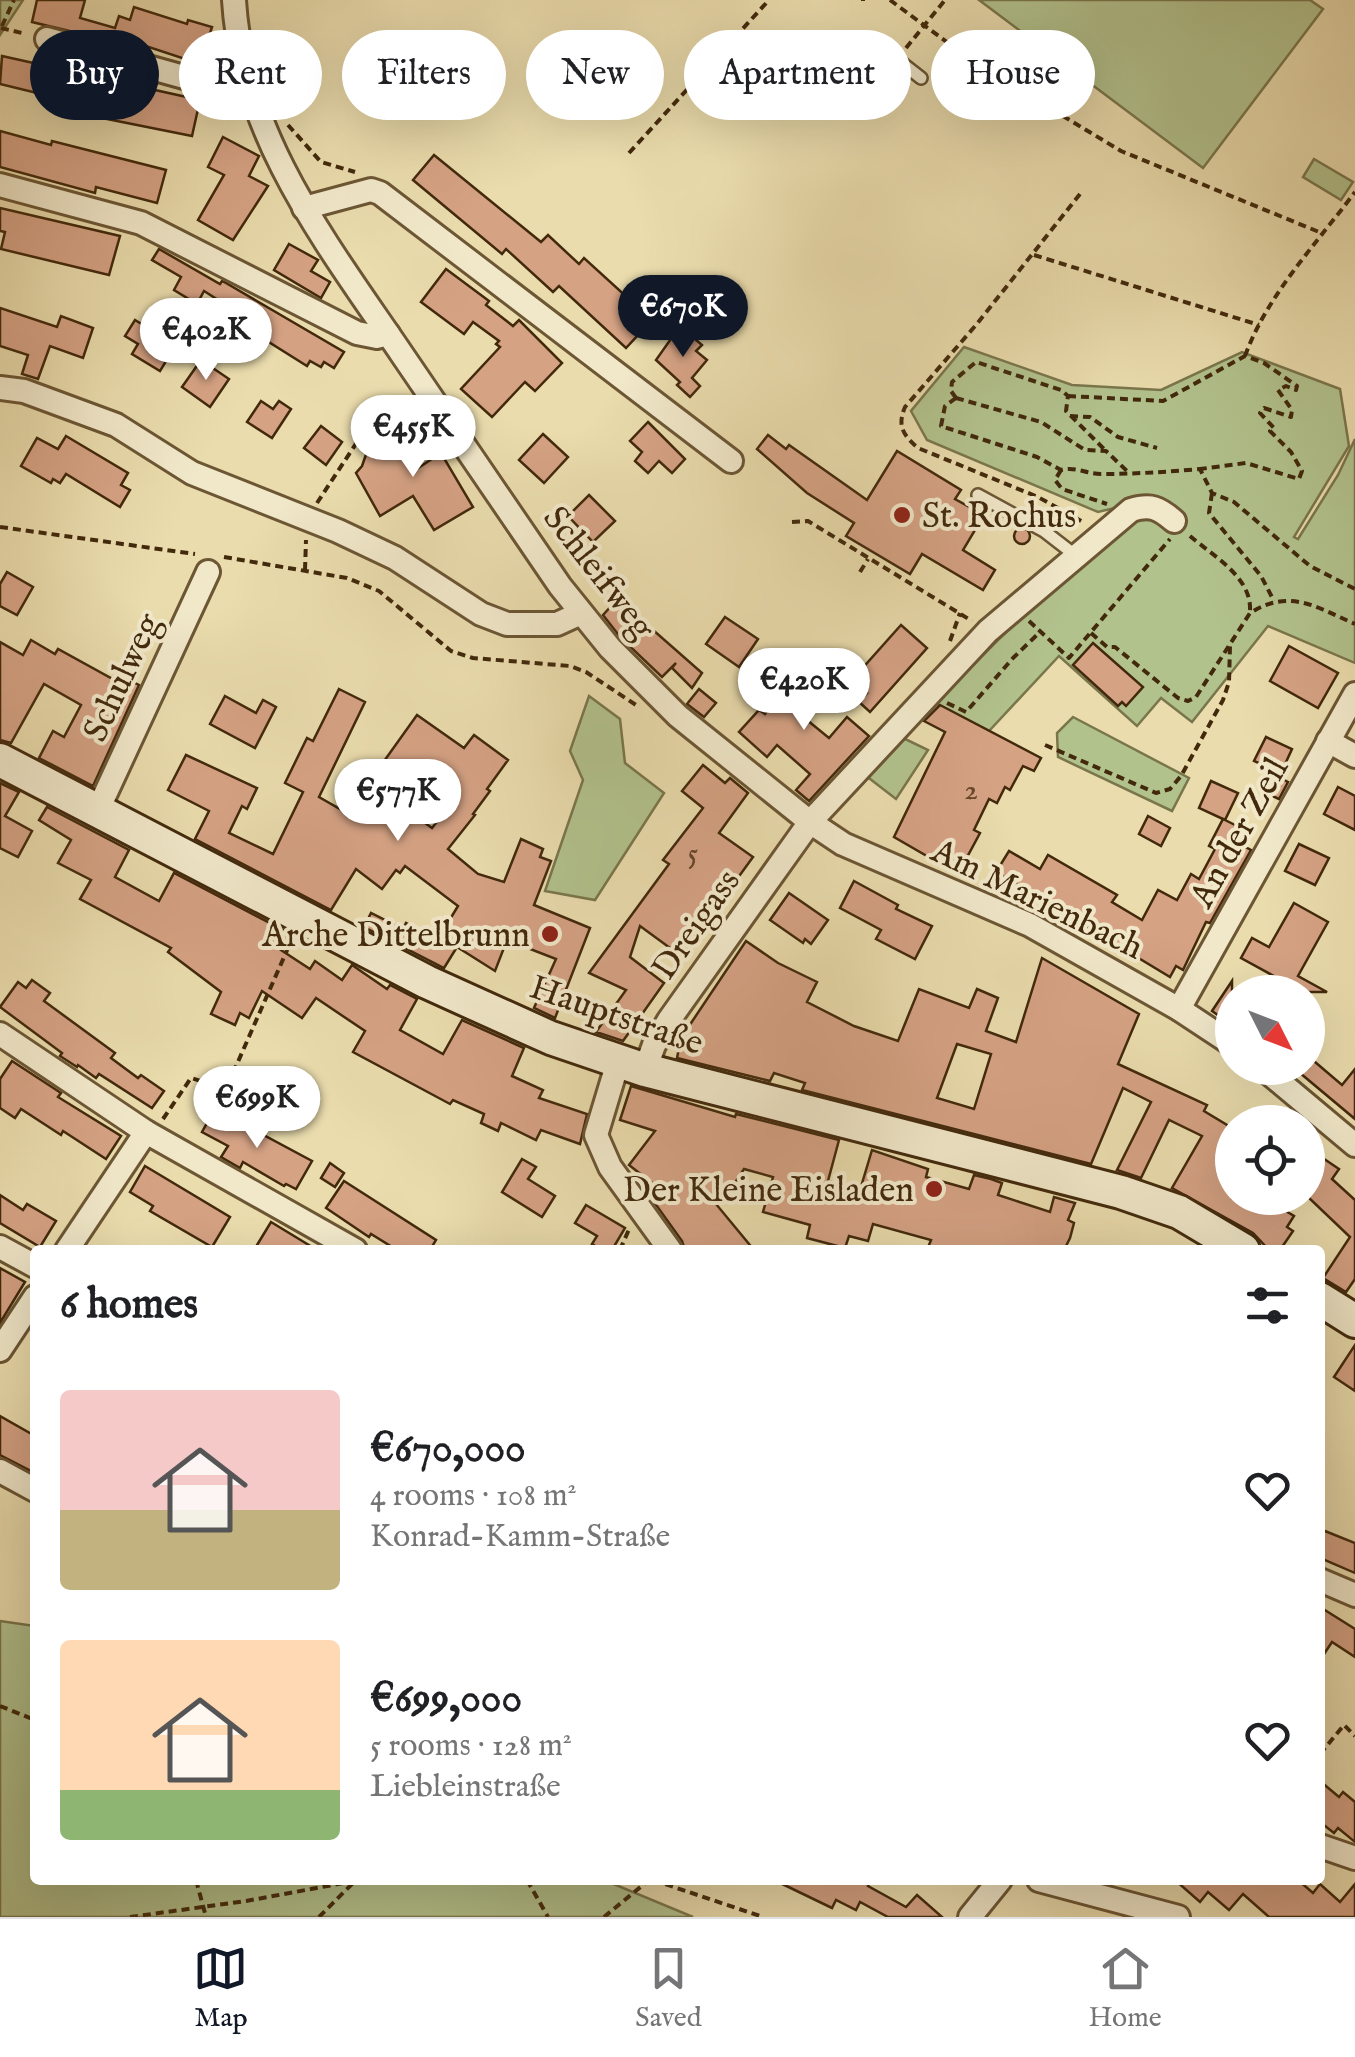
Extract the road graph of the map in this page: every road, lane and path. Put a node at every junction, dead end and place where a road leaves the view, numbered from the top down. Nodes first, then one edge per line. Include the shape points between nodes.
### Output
1 (14, 0) edge
2 (234, 0) edge
3 (769, 0) edge
4 (890, 0) edge
5 (944, 0) edge
6 (921, 25) junction
7 (1, 29) edge
8 (237, 30) edge
9 (30, 35) edge
10 (911, 40) edge
11 (911, 70) edge
12 (921, 78) dead end
13 (261, 120) edge
14 (286, 120) edge
15 (629, 152) dead end
16 (0, 185) edge
17 (371, 190) junction
18 (1355, 192) edge
19 (1080, 194) dead end
20 (304, 208) junction
21 (1324, 234) junction
22 (1032, 254) junction
23 (1259, 326) junction
24 (388, 334) junction
25 (1245, 356) junction
26 (0, 388) edge
27 (1068, 396) junction
28 (1070, 416) junction
29 (363, 433) dead end
30 (1157, 448) dead end
31 (1106, 451) junction
32 (730, 461) dead end
33 (1200, 469) dead end
34 (1060, 470) dead end
35 (1127, 471) dead end
36 (1212, 493) dead end
37 (978, 495) dead end
38 (1122, 516) junction
39 (308, 518) junction
40 (792, 522) dead end
41 (1082, 522) dead end
42 (1177, 524) junction
43 (0, 527) edge
44 (1075, 555) junction
45 (870, 557) junction
46 (208, 561) junction
47 (305, 570) junction
48 (860, 572) dead end
49 (1274, 600) junction
50 (952, 608) dead end
51 (1014, 608) junction
52 (581, 613) junction
53 (1250, 614) junction
54 (1355, 624) edge
55 (1040, 632) junction
56 (1090, 632) junction
57 (1230, 646) junction
58 (931, 692) junction
59 (1355, 694) edge
60 (637, 706) dead end
61 (1328, 741) junction
62 (1045, 745) dead end
63 (1355, 756) edge
64 (0, 760) edge
65 (98, 812) junction
66 (810, 822) junction
67 (302, 917) junction
68 (1180, 1010) junction
69 (1215, 1033) edge
70 (0, 1034) edge
71 (632, 1066) junction
72 (1283, 1085) edge
73 (149, 1134) junction
74 (1355, 1145) edge
75 (70, 1245) edge
76 (346, 1245) edge
77 (666, 1245) edge
78 (1227, 1245) edge
79 (0, 1247) edge
80 (30, 1263) edge
81 (1325, 1302) edge
82 (30, 1305) edge
83 (1355, 1321) edge
84 (0, 1350) edge
85 (0, 1471) edge
86 (30, 1487) edge
87 (1325, 1582) edge
88 (1355, 1595) edge
89 (0, 1706) edge
90 (30, 1718) edge
91 (1355, 1736) edge
92 (1325, 1746) edge
93 (1325, 1848) edge
94 (1355, 1858) edge
95 (197, 1885) edge
96 (327, 1885) edge
97 (352, 1885) edge
98 (530, 1885) edge
99 (645, 1885) edge
100 (666, 1885) edge
101 (996, 1885) edge
102 (1058, 1885) edge
103 (203, 1906) junction
104 (130, 1917) edge
105 (206, 1917) edge
106 (319, 1917) edge
107 (548, 1917) edge
108 (604, 1917) edge
109 (763, 1917) edge
110 (970, 1917) edge
111 (1178, 1917) edge

1 - 7 path
2 - 8 street, Schleifweg
3 - 15 path
4 - 6 path
5 - 6 path
6 - 10 path
6 - 21 path via 1122,151
7 - 9 path
11 - 12 lane
13 - 20 street, Schleifweg
14 - 17 path via 321,162 368,174
16 - 24 street via 141,223 357,333
17 - 20 street
17 - 32 street
18 - 21 path
19 - 22 path
20 - 24 street, Schleifweg
21 - 23 path
22 - 23 path
22 - 41 path via 905,407 901,428 918,448
23 - 25 path
24 - 52 street, Schleifweg
25 - 27 path via 1164,400
25 - 33 path via 1297,386 1278,390 1291,417 1264,408 1260,413 1302,476 1292,480 1246,463
26 - 39 street via 24,390 116,425 192,473
27 - 28 path
27 - 31 path via 976,362 952,382 956,398 1040,422 1085,450
28 - 30 path via 1090,417 1118,436
28 - 31 path
29 - 39 path
31 - 35 path
34 - 38 path via 1055,480 1062,489 1102,501
36 - 49 path via 1210,513
37 - 44 lane
38 - 42 street via 1150,506
38 - 44 street, Dreigass
39 - 47 path
39 - 52 street via 395,558 507,624 558,624
40 - 45 path via 808,521
42 - 53 path via 1240,579 1251,599
42 - 56 path
43 - 46 path
44 - 51 street, Dreigass
45 - 48 path
45 - 50 path
46 - 47 path
46 - 65 street, Schulweg
47 - 60 path via 379,592 452,651 570,666
49 - 53 path
49 - 54 path via 1308,604
51 - 55 path
51 - 58 street, Dreigass
52 - 66 street, Schleifweg via 678,716
53 - 57 path
55 - 56 path via 1068,658
55 - 58 path via 966,712
56 - 57 path via 1188,700
57 - 62 path via 1223,700 1170,788 1156,793
58 - 66 street, Dreigass
59 - 61 street, An der Zeil
61 - 63 street, An der Zeil
61 - 68 street, An der Zeil
64 - 65 street, Hauptstraße
65 - 67 street, Hauptstraße
66 - 68 street, Am Marienbach via 844,844 1030,926
66 - 71 street, Dreigass via 654,1045
67 - 71 street, Hauptstraße via 494,1013
67 - 73 path via 226,1089 190,1078
68 - 69 street, Am Marienbach
70 - 73 street
71 - 77 street, Dreigass via 598,1119 596,1135 610,1167
71 - 78 street, Hauptstraße via 1121,1192 1179,1212
72 - 74 street
73 - 75 street
73 - 76 street
79 - 80 street
81 - 83 street
82 - 84 street
85 - 86 street
87 - 88 street
89 - 90 path
91 - 92 path via 1344,1726
93 - 94 street
95 - 103 path
96 - 103 path
97 - 106 path
98 - 107 path
99 - 108 path
100 - 109 path
101 - 110 street
102 - 111 street
103 - 104 path
103 - 105 path

